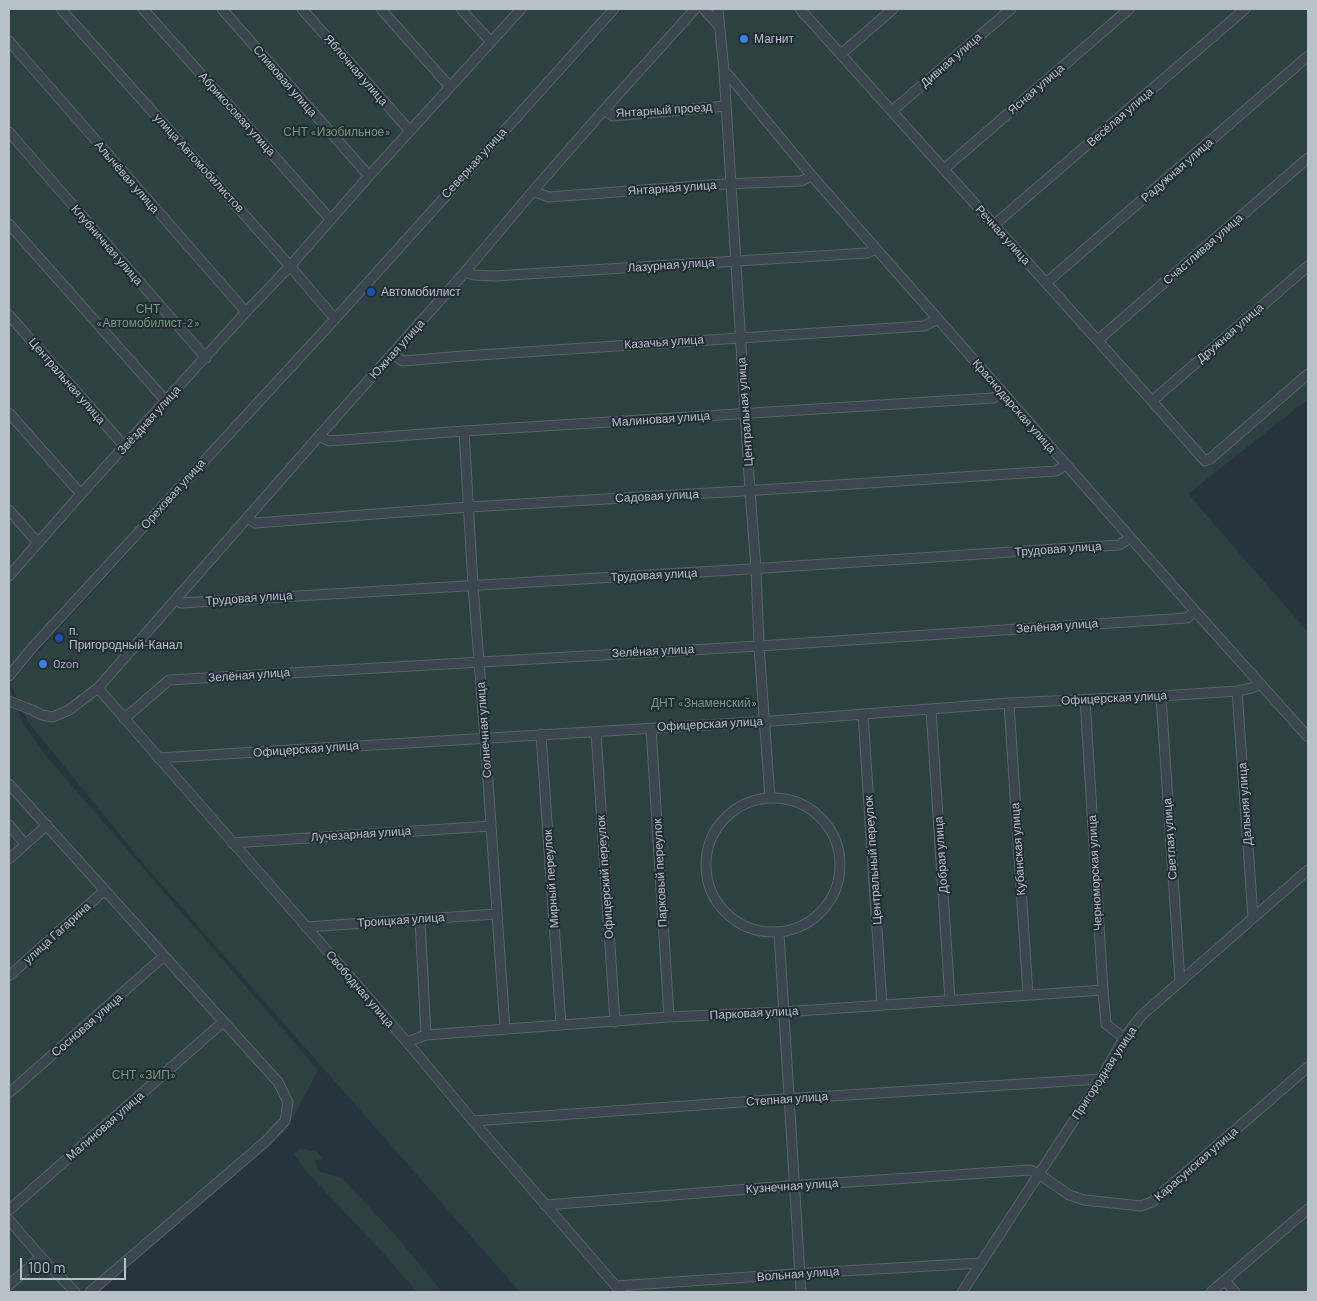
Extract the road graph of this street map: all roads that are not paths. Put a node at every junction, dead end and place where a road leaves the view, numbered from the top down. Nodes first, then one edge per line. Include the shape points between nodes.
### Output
1 (60, 9) edge
2 (143, 9) edge
3 (222, 9) edge
4 (302, 9) edge
5 (381, 9) edge
6 (461, 9) edge
7 (521, 9) edge
8 (614, 9) edge
9 (695, 9) edge
10 (704, 9) edge
11 (718, 9) edge
12 (800, 9) edge
13 (893, 9) edge
14 (1011, 9) edge
15 (1129, 9) edge
16 (1245, 9) edge
17 (719, 26) junction
18 (9, 42) edge
19 (490, 42) junction
20 (841, 54) junction
21 (1308, 56) edge
22 (724, 71) junction
23 (450, 87) junction
24 (726, 106) junction
25 (604, 110) junction
26 (892, 111) junction
27 (410, 131) junction
28 (9, 132) edge
29 (1308, 158) edge
30 (944, 169) junction
31 (369, 176) junction
32 (812, 176) junction
33 (730, 184) junction
34 (533, 191) junction
35 (331, 220) junction
36 (9, 224) edge
37 (994, 225) junction
38 (876, 249) junction
39 (735, 261) junction
40 (290, 266) junction
41 (1308, 266) edge
42 (465, 272) junction
43 (1046, 283) junction
44 (246, 312) junction
45 (9, 314) edge
46 (335, 319) junction
47 (938, 319) junction
48 (740, 337) junction
49 (1098, 340) junction
50 (392, 354) junction
51 (206, 358) junction
52 (1308, 374) edge
53 (1002, 393) junction
54 (1152, 401) junction
55 (166, 402) junction
56 (9, 412) edge
57 (746, 413) junction
58 (464, 431) junction
59 (319, 436) junction
60 (125, 447) junction
61 (1066, 465) junction
62 (750, 491) junction
63 (81, 494) junction
64 (469, 506) junction
65 (9, 510) edge
66 (248, 518) junction
67 (1130, 538) junction
68 (38, 543) junction
69 (756, 568) junction
70 (9, 576) edge
71 (473, 585) junction
72 (176, 600) junction
73 (1195, 611) junction
74 (759, 646) junction
75 (478, 661) junction
76 (10, 671) edge
77 (1261, 684) junction
78 (98, 688) junction
79 (1237, 691) junction
80 (1161, 696) junction
81 (1085, 699) junction
82 (9, 701) edge
83 (1009, 703) junction
84 (931, 709) junction
85 (863, 714) junction
86 (124, 719) junction
87 (765, 721) junction
88 (651, 728) junction
89 (596, 732) junction
90 (541, 734) junction
91 (1308, 737) edge
92 (485, 738) junction
93 (158, 758) junction
94 (9, 784) edge
95 (770, 798) junction
96 (9, 825) edge
97 (47, 825) junction
98 (491, 826) junction
99 (232, 843) junction
100 (25, 844) junction
101 (9, 858) edge
102 (1308, 870) edge
103 (105, 890) junction
104 (496, 914) junction
105 (1253, 917) junction
106 (420, 919) junction
107 (306, 927) junction
108 (779, 932) junction
109 (164, 956) junction
110 (9, 976) edge
111 (1180, 981) junction
112 (1103, 990) junction
113 (1028, 995) junction
114 (950, 1000) junction
115 (882, 1005) junction
116 (783, 1012) junction
117 (669, 1017) junction
118 (223, 1022) junction
119 (615, 1022) junction
120 (561, 1024) junction
121 (505, 1029) junction
122 (426, 1035) junction
123 (1124, 1038) junction
124 (407, 1042) junction
125 (1308, 1066) edge
126 (1101, 1079) junction
127 (9, 1093) edge
128 (788, 1099) junction
129 (473, 1121) junction
130 (1039, 1174) junction
131 (794, 1186) junction
132 (545, 1205) junction
133 (9, 1210) edge
134 (1308, 1211) edge
135 (9, 1220) edge
136 (41, 1257) junction
137 (981, 1263) junction
138 (800, 1273) junction
139 (1225, 1280) junction
140 (9, 1285) edge
141 (618, 1289) edge
142 (75, 1292) edge
143 (90, 1292) edge
144 (801, 1292) edge
145 (962, 1292) edge
146 (1212, 1292) edge
147 (1235, 1292) edge

1 - 40 street, улица Автомобилистов
2 - 35 street, Абрикосовая улица
3 - 31 street, Сливовая улица
4 - 27 street, Яблочная улица
5 - 23 street
6 - 19 street
7 - 19 street
8 - 46 street, Северная улица
9 - 25 street, Южная улица
10 - 17 street
11 - 17 street, Центральная улица
12 - 20 street, Речная улица
13 - 20 street
14 - 26 street, Дивная улица
15 - 30 street, Ясная улица
16 - 37 street, Весёлая улица
17 - 22 street, Центральная улица
18 - 44 street, Алычёвая улица
19 - 23 street
20 - 26 street, Речная улица
21 - 43 street, Радужная улица
22 - 24 street, Центральная улица
22 - 32 street, Краснодарская улица
23 - 27 street
24 - 25 street, Янтарный проезд via 613,116
24 - 33 street, Центральная улица
25 - 34 street, Южная улица
26 - 30 street, Речная улица
27 - 31 street
28 - 51 street, Клубничная улица
29 - 49 street, Счастливая улица
30 - 37 street, Речная улица
31 - 35 street
32 - 33 street, Янтарная улица via 801,181
32 - 38 street, Краснодарская улица
33 - 34 street, Янтарная улица via 549,197
33 - 39 street, Центральная улица
34 - 42 street, Южная улица
35 - 40 street
36 - 55 street
37 - 43 street, Речная улица
38 - 39 street, Лазурная улица via 867,253
38 - 47 street, Краснодарская улица
39 - 42 street, Лазурная улица via 494,276
39 - 48 street, Центральная улица
40 - 44 street, Звёздная улица
40 - 46 street, улица Автомобилистов
41 - 54 street, Дружная улица
42 - 50 street, Южная улица
43 - 49 street, Речная улица
44 - 51 street, Звёздная улица
45 - 60 street, Центральная улица
46 - 76 street, Ореховая улица
47 - 48 street, Казачья улица via 924,326
47 - 53 street, Краснодарская улица
48 - 50 street, Казачья улица via 403,361
48 - 57 street, Центральная улица
49 - 54 street, Речная улица
50 - 59 street, Южная улица
51 - 55 street, Звёздная улица
52 - 54 street, Речная улица via 1205,461
53 - 57 street, Малиновая улица via 993,398
53 - 61 street, Краснодарская улица
55 - 60 street, Звёздная улица
56 - 63 street
57 - 58 street, Малиновая улица
57 - 62 street, Центральная улица
58 - 59 street, Малиновая улица via 329,441
58 - 64 street, Солнечная улица
59 - 66 street, Южная улица
60 - 63 street, Звёздная улица
61 - 62 street, Садовая улица via 1056,471
61 - 67 street, Краснодарская улица
62 - 64 street, Садовая улица
62 - 69 street, Центральная улица
63 - 68 street, Звёздная улица
64 - 66 street, Садовая улица via 255,523
64 - 71 street, Солнечная улица
65 - 68 street
66 - 72 street, Южная улица
67 - 69 street, Трудовая улица via 1119,545
67 - 73 street, Краснодарская улица
68 - 70 street, Звёздная улица
69 - 71 street, Трудовая улица
69 - 74 street, Центральная улица
71 - 72 street, Трудовая улица via 180,603
71 - 75 street, Солнечная улица
72 - 78 street, Южная улица
73 - 74 street, Зелёная улица via 1187,618
73 - 77 street, Краснодарская улица
74 - 75 street, Зелёная улица
74 - 87 street, Центральная улица
75 - 86 street, Зелёная улица via 169,680
75 - 92 street, Солнечная улица
77 - 79 street, Офицерская улица
77 - 91 street, Краснодарская улица
78 - 82 street, Южная улица via 69,710 53,717
78 - 86 street, Свободная улица
79 - 80 street, Офицерская улица
79 - 105 street, Дальняя улица
80 - 81 street, Офицерская улица
80 - 111 street, Светлая улица
81 - 83 street, Офицерская улица
81 - 112 street, Черноморская улица
83 - 84 street, Офицерская улица
83 - 113 street, Кубанская улица
84 - 85 street, Офицерская улица
84 - 114 street, Добрая улица
85 - 87 street, Офицерская улица
85 - 115 street, Центральный переулок
86 - 93 street, Свободная улица
87 - 88 street, Офицерская улица
87 - 95 street, Центральная улица
88 - 89 street, Офицерская улица
88 - 117 street, Парковый переулок
89 - 90 street, Офицерская улица
89 - 119 street, Офицерский переулок
90 - 92 street, Офицерская улица
90 - 120 street, Мирный переулок
92 - 93 street, Офицерская улица
92 - 98 street, Солнечная улица
93 - 99 street, Свободная улица
94 - 97 street
95 - 108 street via 797,802 816,813 830,829 839,849 840,871 835,892 823,910 806,924
95 - 108 street via 743,804 726,816 714,832 707,850 705,870 716,902 735,921 753,930
96 - 100 street
97 - 100 street
97 - 103 street
98 - 99 street, Лучезарная улица
98 - 104 street, Солнечная улица
99 - 107 street, Свободная улица
100 - 101 street
102 - 105 street, Пригородная улица
103 - 109 street
103 - 110 street, улица Гагарина
104 - 106 street, Троицкая улица
104 - 121 street, Солнечная улица
105 - 111 street, Пригородная улица
106 - 107 street, Троицкая улица
106 - 122 street
107 - 124 street, Свободная улица
108 - 116 street
109 - 118 street
109 - 127 street, Сосновая улица
111 - 123 street, Пригородная улица via 1142,1015
112 - 113 street, Парковая улица
112 - 123 street, Черноморская улица via 1106,1024
113 - 114 street, Парковая улица
114 - 115 street, Парковая улица
115 - 116 street, Парковая улица
116 - 117 street, Парковая улица
116 - 128 street
117 - 119 street, Парковая улица
118 - 133 street, Малиновая улица
118 - 143 street via 278,1082 288,1102 285,1121 265,1142
119 - 120 street, Парковая улица
120 - 121 street, Парковая улица
121 - 122 street, Парковая улица
122 - 124 street, Парковая улица
123 - 126 street, Пригородная улица
124 - 129 street, Свободная улица
125 - 130 street, Карасунская улица via 1152,1202 1141,1206 1084,1200 1070,1195
126 - 128 street, Степная улица
126 - 130 street, Пригородная улица
128 - 129 street, Степная улица
128 - 131 street
129 - 132 street, Свободная улица
130 - 131 street, Кузнечная улица via 1030,1170
130 - 137 street, Пригородная улица
131 - 132 street, Кузнечная улица
131 - 138 street
132 - 141 street, Свободная улица
134 - 139 street
135 - 136 street
136 - 140 street
136 - 142 street
137 - 138 street, Вольная улица
137 - 145 street, Пригородная улица
138 - 141 street, Вольная улица
138 - 144 street
139 - 146 street
139 - 147 street

